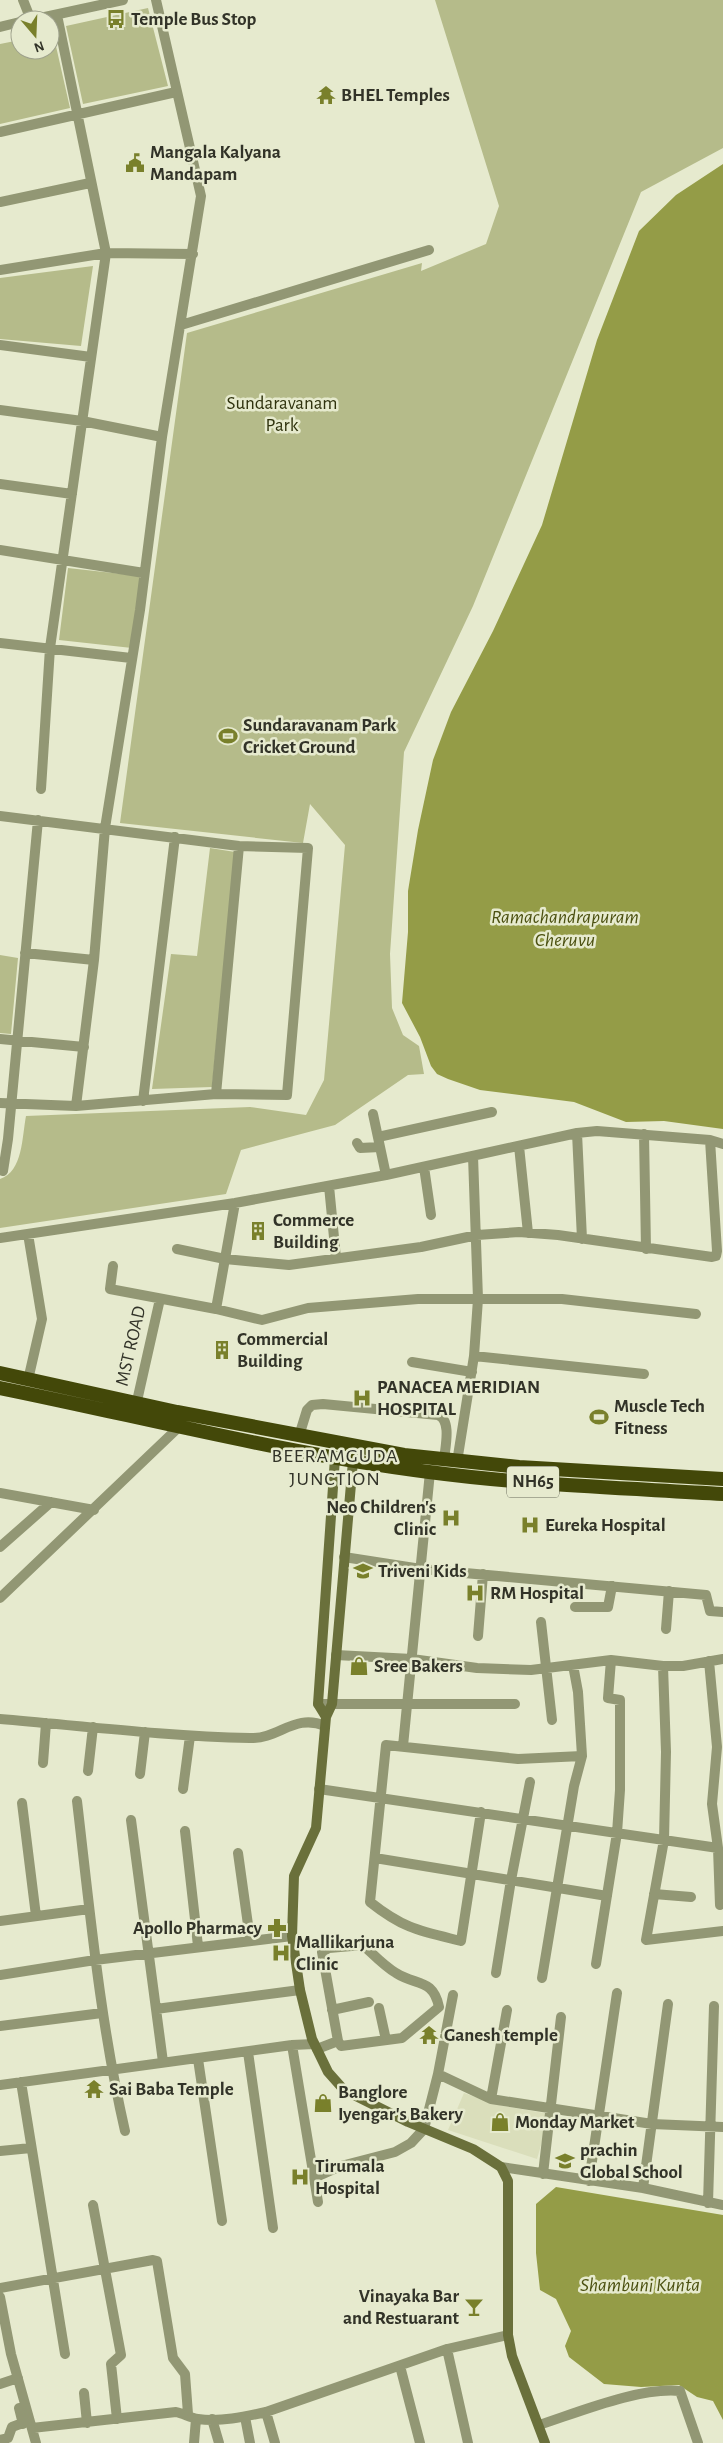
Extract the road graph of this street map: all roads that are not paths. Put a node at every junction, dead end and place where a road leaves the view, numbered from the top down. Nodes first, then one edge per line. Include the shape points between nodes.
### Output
1 (123, 0) edge
2 (156, 0) edge
3 (60, 14) edge
4 (60, 29) edge
5 (176, 92) junction
6 (78, 114) junction
7 (0, 132) edge
8 (90, 183) junction
9 (0, 202) edge
10 (429, 250) dead end
11 (106, 253) junction
12 (193, 254) junction
13 (0, 270) edge
14 (181, 325) junction
15 (0, 345) edge
16 (91, 357) junction
17 (0, 410) edge
18 (82, 421) junction
19 (162, 437) junction
20 (0, 484) edge
21 (72, 494) junction
22 (0, 550) edge
23 (62, 560) junction
24 (144, 573) junction
25 (0, 643) edge
26 (50, 648) junction
27 (131, 658) junction
28 (40, 789) dead end
29 (0, 816) edge
30 (38, 820) junction
31 (104, 828) junction
32 (175, 837) junction
33 (239, 846) junction
34 (25, 953) junction
35 (94, 960) junction
36 (0, 1039) edge
37 (16, 1041) junction
38 (84, 1047) junction
39 (216, 1094) junction
40 (143, 1101) junction
41 (5, 1104) edge
42 (76, 1106) junction
43 (492, 1112) dead end
44 (373, 1114) dead end
45 (577, 1133) junction
46 (644, 1134) junction
47 (710, 1140) junction
48 (379, 1142) junction
49 (357, 1143) dead end
50 (723, 1144) edge
51 (519, 1146) junction
52 (474, 1156) junction
53 (424, 1167) junction
54 (0, 1170) edge
55 (386, 1175) junction
56 (329, 1186) junction
57 (235, 1203) junction
58 (718, 1203) edge
59 (431, 1215) dead end
60 (528, 1233) junction
61 (28, 1234) junction
62 (477, 1235) junction
63 (0, 1238) edge
64 (582, 1239) junction
65 (177, 1249) dead end
66 (646, 1249) junction
67 (336, 1258) junction
68 (225, 1259) junction
69 (114, 1266) dead end
70 (160, 1299) junction
71 (478, 1299) junction
72 (216, 1309) junction
73 (696, 1314) dead end
74 (474, 1356) junction
75 (412, 1362) dead end
76 (472, 1372) junction
77 (0, 1373) edge
78 (644, 1374) dead end
79 (28, 1380) junction
80 (0, 1388) edge
81 (51, 1392) junction
82 (74, 1396) junction
83 (137, 1401) junction
84 (180, 1426) junction
85 (299, 1436) junction
86 (335, 1458) junction
87 (353, 1461) junction
88 (451, 1461) junction
89 (430, 1472) junction
90 (611, 1480) junction
91 (723, 1480) edge
92 (0, 1492) edge
93 (723, 1494) edge
94 (51, 1502) junction
95 (94, 1510) junction
96 (0, 1547) edge
97 (344, 1557) junction
98 (421, 1569) junction
99 (483, 1574) junction
100 (612, 1586) junction
101 (669, 1591) junction
102 (0, 1598) edge
103 (575, 1607) dead end
104 (723, 1612) edge
105 (541, 1622) dead end
106 (666, 1629) dead end
107 (478, 1636) dead end
108 (336, 1655) junction
109 (412, 1659) junction
110 (723, 1659) edge
111 (610, 1660) junction
112 (709, 1661) junction
113 (573, 1664) junction
114 (663, 1666) junction
115 (548, 1668) junction
116 (318, 1704) junction
117 (332, 1704) junction
118 (407, 1704) junction
119 (515, 1704) dead end
120 (0, 1719) edge
121 (552, 1720) dead end
122 (326, 1722) junction
123 (46, 1723) junction
124 (93, 1727) junction
125 (145, 1732) junction
126 (190, 1736) junction
127 (403, 1746) junction
128 (720, 1747) edge
129 (582, 1756) junction
130 (43, 1763) dead end
131 (88, 1771) dead end
132 (140, 1774) dead end
133 (530, 1782) dead end
134 (183, 1789) dead end
135 (319, 1789) junction
136 (382, 1797) junction
137 (76, 1801) dead end
138 (22, 1803) dead end
139 (718, 1804) edge
140 (481, 1812) junction
141 (524, 1819) junction
142 (131, 1820) dead end
143 (568, 1825) junction
144 (185, 1831) dead end
145 (617, 1833) junction
146 (664, 1840) junction
147 (718, 1848) junction
148 (238, 1853) dead end
149 (375, 1858) junction
150 (472, 1874) junction
151 (510, 1880) junction
152 (558, 1888) junction
153 (654, 1894) junction
154 (607, 1896) junction
155 (691, 1897) dead end
156 (720, 1905) dead end
157 (89, 1909) junction
158 (36, 1916) junction
159 (0, 1921) edge
160 (723, 1931) edge
161 (292, 1936) junction
162 (250, 1939) junction
163 (198, 1946) junction
164 (148, 1953) junction
165 (95, 1960) junction
166 (596, 1964) dead end
167 (496, 1973) dead end
168 (0, 1975) edge
169 (542, 1978) dead end
170 (300, 1990) junction
171 (617, 1994) dead end
172 (453, 1995) dead end
173 (369, 2002) dead end
174 (668, 2004) dead end
175 (714, 2006) dead end
176 (379, 2008) dead end
177 (156, 2009) junction
178 (332, 2010) junction
179 (507, 2010) dead end
180 (102, 2013) junction
181 (561, 2017) dead end
182 (0, 2026) edge
183 (386, 2040) junction
184 (338, 2042) junction
185 (292, 2045) junction
186 (316, 2046) junction
187 (248, 2052) junction
188 (198, 2059) junction
189 (163, 2062) junction
190 (111, 2070) junction
191 (438, 2074) junction
192 (21, 2082) junction
193 (0, 2085) edge
194 (491, 2099) junction
195 (549, 2109) junction
196 (598, 2117) junction
197 (652, 2124) junction
198 (710, 2127) junction
199 (723, 2127) edge
200 (424, 2129) junction
201 (125, 2131) dead end
202 (32, 2148) junction
203 (0, 2151) edge
204 (501, 2167) junction
205 (543, 2174) junction
206 (314, 2178) junction
207 (589, 2181) junction
208 (643, 2188) junction
209 (318, 2202) dead end
210 (708, 2203) junction
211 (93, 2205) dead end
212 (723, 2205) edge
213 (222, 2221) dead end
214 (273, 2228) dead end
215 (105, 2268) junction
216 (53, 2278) junction
217 (0, 2288) edge
218 (0, 2297) edge
219 (508, 2335) junction
220 (447, 2349) junction
221 (65, 2354) dead end
222 (400, 2366) junction
223 (15, 2379) junction
224 (0, 2384) edge
225 (84, 2394) dead end
226 (266, 2412) junction
227 (192, 2417) junction
228 (244, 2417) junction
229 (117, 2419) junction
230 (212, 2419) junction
231 (87, 2423) junction
232 (28, 2424) junction
233 (539, 2425) junction
234 (0, 2440) edge
235 (36, 2443) edge
236 (194, 2443) edge
237 (219, 2443) edge
238 (250, 2443) edge
239 (275, 2443) edge
240 (420, 2443) edge
241 (468, 2443) edge
242 (545, 2443) edge
243 (698, 2443) edge

1 - 3 street
2 - 5 street
4 - 6 street
5 - 6 street
5 - 12 street via 201,196
6 - 7 street
6 - 8 street
8 - 9 street
8 - 11 street
10 - 14 street
11 - 12 street
11 - 13 street
11 - 16 street
12 - 14 street
14 - 19 street
15 - 16 street
16 - 18 street
17 - 18 street
18 - 19 street
18 - 21 street
19 - 24 street
20 - 21 street
21 - 23 street
22 - 23 street
23 - 24 street
23 - 26 street
24 - 27 street
25 - 26 street
26 - 27 street
26 - 28 street
27 - 31 street
29 - 30 street
30 - 31 street
30 - 34 street
31 - 32 street
31 - 35 street
32 - 33 street
32 - 40 street
33 - 39 street
33 - 39 street via 308,848 286,1095
34 - 35 street
34 - 37 street
35 - 38 street
36 - 37 street
37 - 38 street
37 - 41 street
38 - 42 street
39 - 40 street
40 - 42 street
41 - 42 street
41 - 54 street via 8,1139 3,1171
43 - 48 street
44 - 48 street
45 - 46 street
45 - 51 street
45 - 64 street
46 - 47 street
46 - 66 street
47 - 50 street
47 - 58 street
48 - 49 street via 366,1148 360,1148
48 - 55 street
51 - 52 street
51 - 60 street
52 - 53 street
52 - 62 street
53 - 55 street
53 - 59 street
55 - 56 street
56 - 57 street
56 - 67 street
57 - 61 street
57 - 68 street
58 - 66 street via 716,1256
60 - 62 street
60 - 64 street
61 - 63 street
61 - 79 street via 42,1319
62 - 67 street
62 - 71 street
64 - 66 street
65 - 68 street
67 - 68 street via 289,1265
68 - 72 street
69 - 70 street via 110,1289
70 - 72 street
70 - 83 street, MST ROAD
71 - 72 street via 418,1299 308,1308 262,1320
71 - 73 street via 562,1299
71 - 74 street
74 - 76 street
74 - 78 street
75 - 76 street
76 - 88 street
77 - 79 highway, NH65
79 - 81 highway, NH65
80 - 81 highway, NH65
81 - 82 highway, NH65
82 - 83 highway, NH65
82 - 84 highway, NH65
83 - 85 highway, NH65
84 - 86 highway, NH65
84 - 95 street
85 - 88 highway, NH65 via 404,1456
85 - 88 street via 307,1410 312,1405 438,1415 446,1423
86 - 87 highway, NH65
86 - 116 main road
87 - 89 highway, NH65
87 - 97 main road
88 - 90 highway, NH65
89 - 90 highway, NH65
89 - 98 street
90 - 91 highway, NH65
90 - 93 highway, NH65
92 - 94 street
94 - 95 street
94 - 96 street
95 - 102 street
97 - 98 street
97 - 108 main road
98 - 99 street
98 - 109 street
99 - 100 street
99 - 107 street
100 - 101 street
100 - 103 street via 608,1606
101 - 104 street via 706,1595 710,1611
101 - 106 street
105 - 115 street
108 - 109 street
108 - 117 main road
109 - 115 street via 477,1668
109 - 118 street
110 - 112 street
111 - 113 street
111 - 114 street
111 - 145 street via 608,1698 620,1700
112 - 114 street
112 - 128 street
113 - 115 street
113 - 129 street
114 - 146 street via 666,1752
115 - 121 street
116 - 117 street
116 - 122 main road
117 - 118 street
117 - 122 main road
118 - 119 street
118 - 127 street
120 - 123 street
122 - 126 street via 290,1725 262,1738
122 - 135 main road
123 - 124 street
123 - 130 street
124 - 125 street
124 - 131 street
125 - 126 street
125 - 132 street
126 - 134 street
127 - 129 street via 518,1759
127 - 136 street via 386,1745
128 - 139 street
129 - 143 street
133 - 141 street
135 - 136 street
135 - 161 main road via 316,1828 294,1876
136 - 140 street
136 - 149 street
137 - 157 street
138 - 158 street
139 - 147 street
140 - 141 street
140 - 150 street
141 - 143 street
141 - 151 street
142 - 164 street
143 - 145 street
143 - 152 street
144 - 163 street
145 - 146 street
145 - 154 street
146 - 147 street
146 - 153 street
147 - 156 street
148 - 162 street
149 - 150 street
149 - 150 street via 370,1902 409,1928 461,1941
150 - 151 street
151 - 152 street
151 - 167 street
152 - 154 street
152 - 169 street
153 - 155 street
153 - 160 street via 646,1940
154 - 166 street
157 - 158 street
157 - 165 street
158 - 159 street
161 - 162 street
161 - 170 main road
162 - 163 street
163 - 164 street
164 - 165 street
164 - 177 street
165 - 168 street
165 - 180 street
170 - 177 street
170 - 186 main road
171 - 196 street
172 - 191 street
173 - 178 street
174 - 197 street
175 - 198 street
176 - 183 street
177 - 189 street
178 - 183 street via 322,1952 329,1948 363,1945 396,1974 429,1986 436,1993 439,2007 435,2011 402,2038
178 - 184 street
179 - 194 street
180 - 182 street
180 - 190 street
181 - 195 street
183 - 184 street via 341,2046
184 - 186 street
185 - 186 street
185 - 187 street
185 - 206 street
186 - 200 main road via 328,2072 344,2090
187 - 188 street
187 - 214 street
188 - 189 street
188 - 213 street
189 - 190 street
190 - 192 street
190 - 201 street
191 - 194 street
191 - 200 street
192 - 193 street
192 - 202 street
194 - 195 street
195 - 196 street
195 - 205 street
196 - 197 street
196 - 207 street
197 - 198 street
197 - 208 street
198 - 199 street
198 - 210 street
200 - 204 main road via 473,2149
200 - 206 street via 411,2143 395,2152 341,2166
202 - 203 street
202 - 216 street
204 - 205 street
204 - 219 main road via 508,2181
205 - 207 street
206 - 209 street
207 - 208 street
208 - 210 street
210 - 212 street
211 - 215 street
215 - 216 street
215 - 227 street via 157,2261 172,2358 185,2374
215 - 229 street via 121,2355 111,2364
216 - 217 street
216 - 221 street
218 - 223 street
219 - 220 street
219 - 233 main road via 512,2356
220 - 222 street
220 - 241 street
222 - 226 street
222 - 240 street
223 - 224 street
223 - 232 street
225 - 231 street
226 - 228 street
226 - 239 street
227 - 229 street via 176,2412
227 - 230 street
227 - 236 street
228 - 230 street
228 - 238 street
229 - 231 street
230 - 237 street
231 - 232 street
232 - 234 street via 12,2427 8,2438
232 - 235 street
233 - 242 main road
233 - 243 street via 662,2390 680,2392

